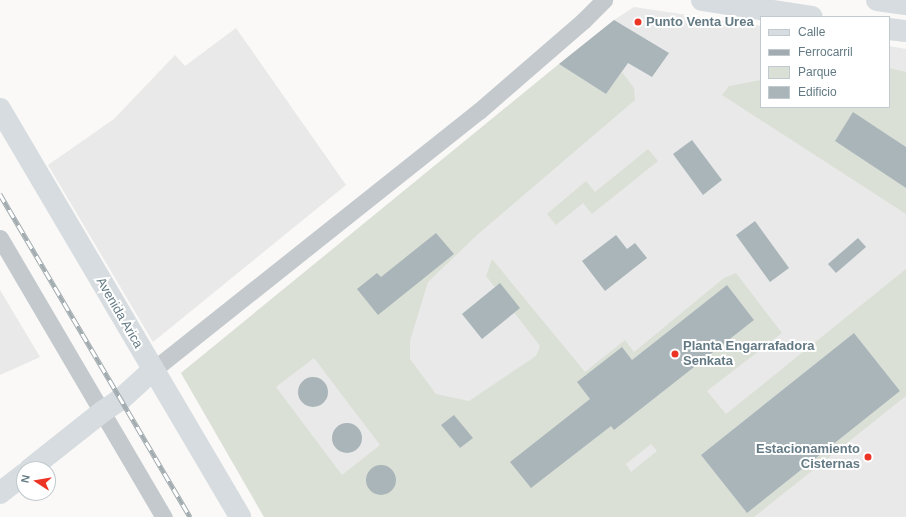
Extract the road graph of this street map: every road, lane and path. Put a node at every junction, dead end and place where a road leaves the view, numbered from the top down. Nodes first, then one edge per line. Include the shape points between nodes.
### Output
1 (604, 0) edge
2 (702, 0) edge
3 (878, 0) edge
4 (906, 4) edge
5 (806, 16) edge
6 (890, 29) edge
7 (906, 31) edge
8 (0, 109) edge
9 (0, 238) edge
10 (153, 370) junction
11 (102, 412) junction
12 (40, 461) edge
13 (16, 480) edge
14 (0, 493) edge
15 (164, 517) edge
16 (240, 517) edge

1 - 10 street via 479,111
2 - 5 main road
3 - 4 main road
6 - 7 main road
8 - 10 main road, Avenida Arica
9 - 11 street
10 - 11 main road via 120,400
10 - 16 main road, Avenida Arica
11 - 12 main road
11 - 15 street
13 - 14 main road

